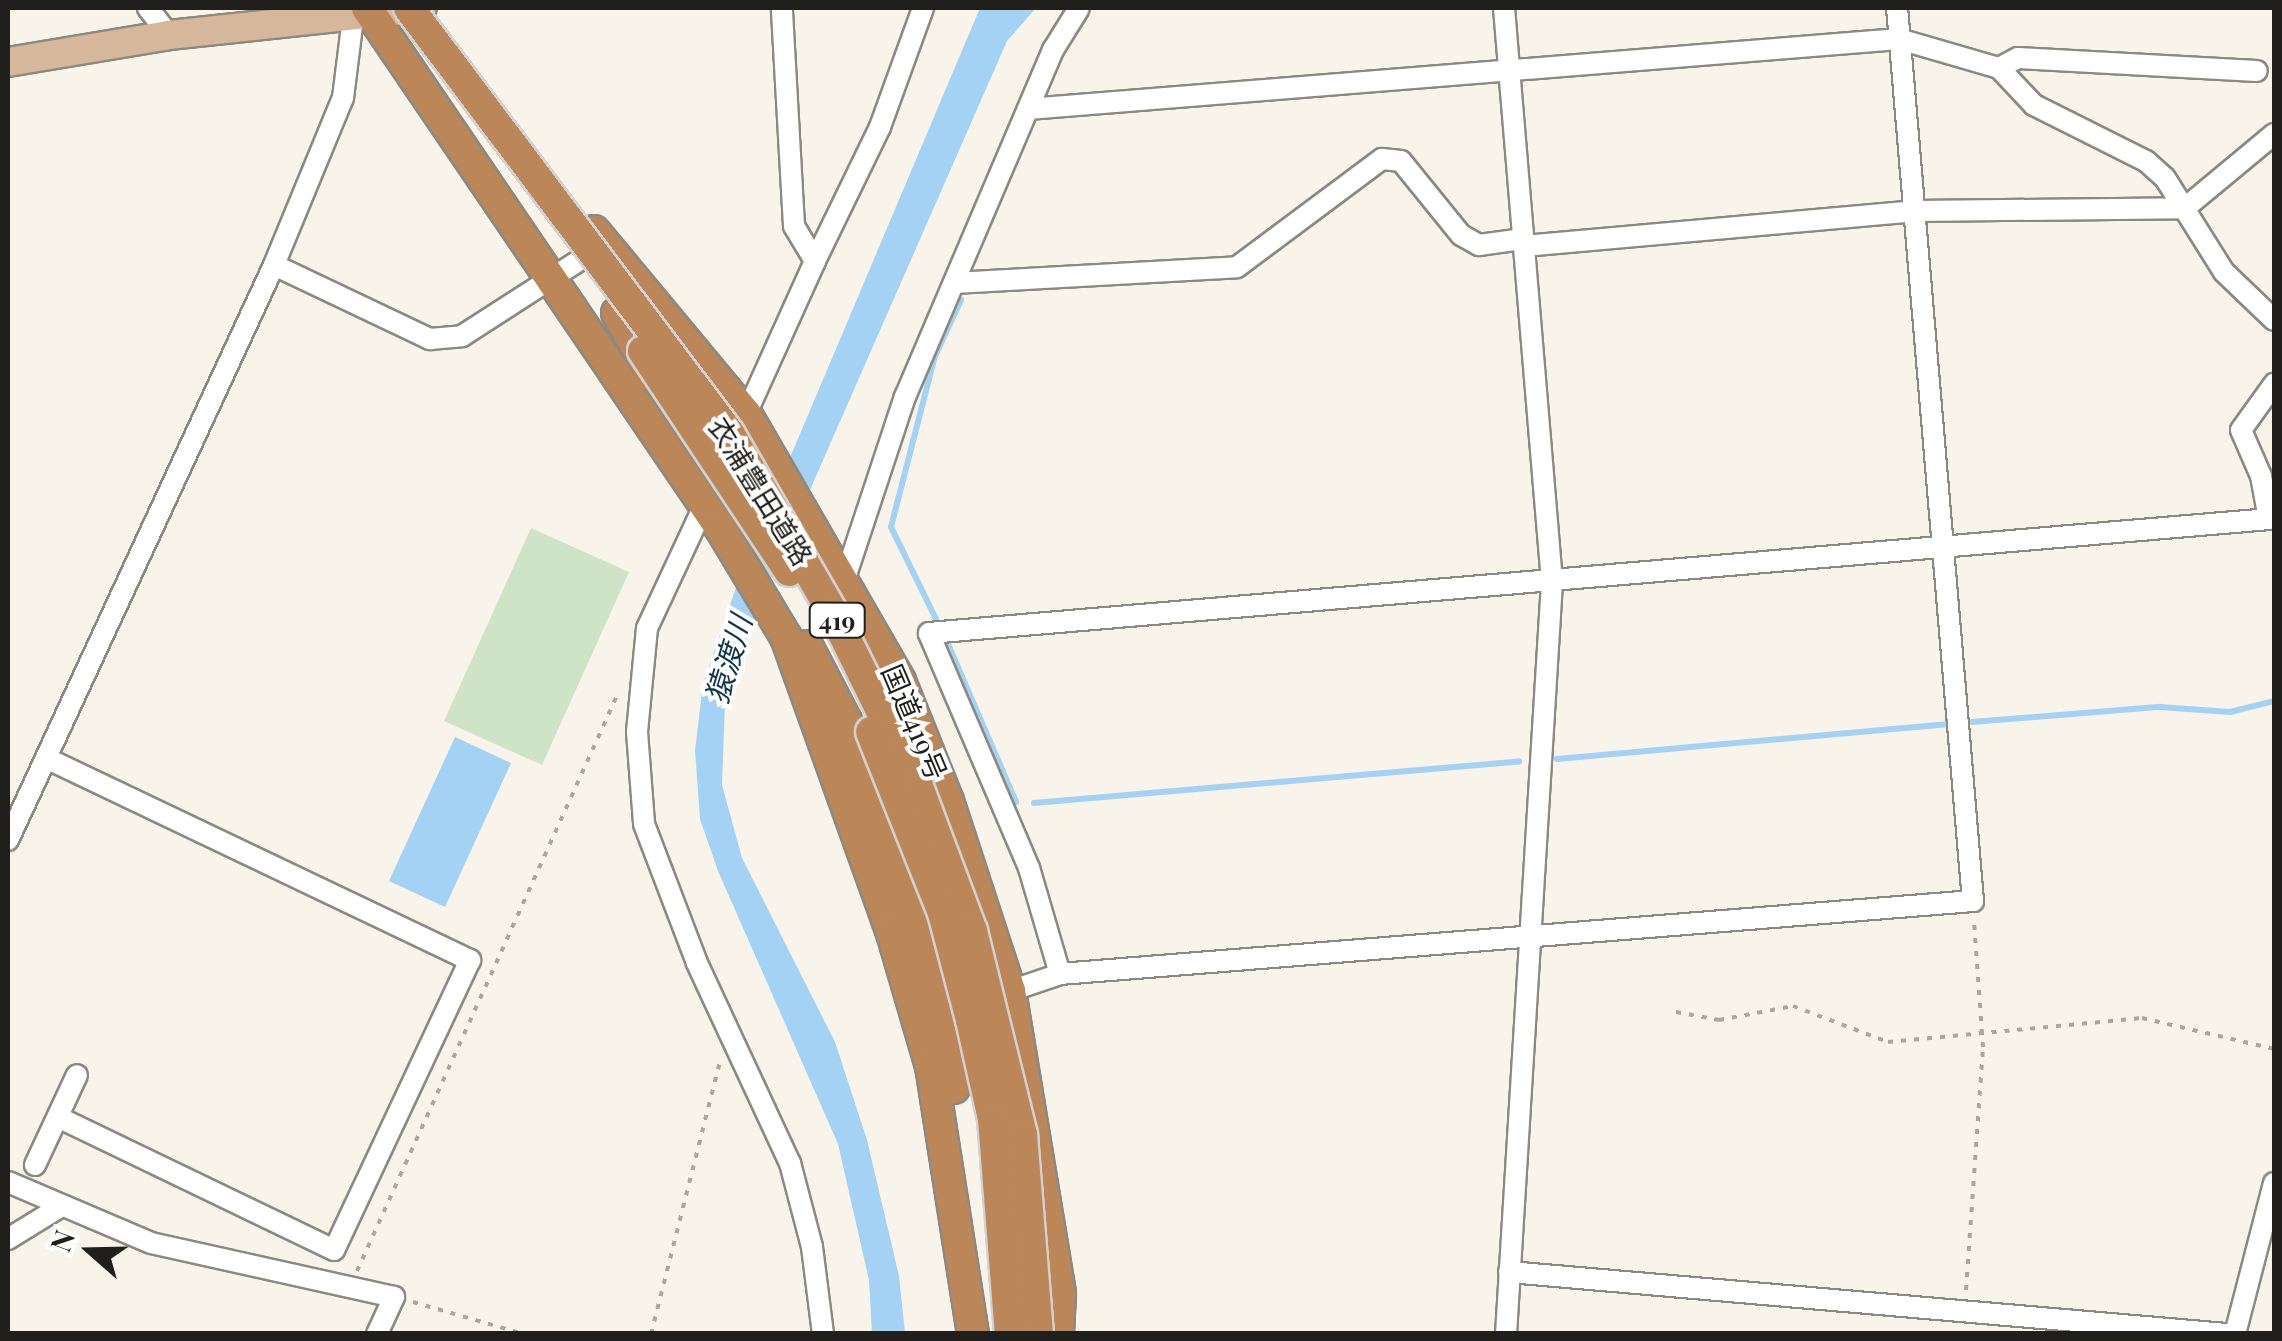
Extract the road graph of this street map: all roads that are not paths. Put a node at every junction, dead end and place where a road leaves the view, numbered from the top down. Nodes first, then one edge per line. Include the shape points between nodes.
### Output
1 (148, 8) edge
2 (410, 8) edge
3 (421, 8) edge
4 (782, 8) edge
5 (923, 8) edge
6 (1079, 8) edge
7 (1504, 8) edge
8 (1897, 8) edge
9 (371, 12) edge
10 (169, 35) junction
11 (1899, 38) junction
12 (8, 62) edge
13 (1999, 68) junction
14 (2257, 71) dead end
15 (1509, 72) junction
16 (1028, 109) junction
17 (2274, 134) edge
18 (2186, 208) junction
19 (1916, 210) junction
20 (1523, 243) junction
21 (604, 244) junction
22 (816, 261) junction
23 (274, 265) junction
24 (548, 277) junction
25 (955, 283) junction
26 (618, 313) junction
27 (2274, 320) edge
28 (2274, 384) edge
29 (746, 414) junction
30 (712, 518) junction
31 (1944, 548) junction
32 (837, 566) junction
33 (1552, 582) junction
34 (46, 758) junction
35 (8, 840) edge
36 (1531, 936) junction
37 (1060, 974) junction
38 (1010, 991) junction
39 (76, 1075) dead end
40 (58, 1117) junction
41 (35, 1165) dead end
42 (8, 1182) edge
43 (2274, 1183) edge
44 (60, 1207) junction
45 (8, 1239) edge
46 (1509, 1272) junction
47 (377, 1334) edge
48 (824, 1334) edge
49 (973, 1334) edge
50 (989, 1334) edge
51 (1010, 1334) edge
52 (1038, 1334) edge
53 (1058, 1334) edge
54 (1506, 1334) edge
55 (2226, 1334) edge
56 (2235, 1334) edge

1 - 10 street
2 - 52 highway, 衣浦豊田道路 / 419, bridge via 729,433 833,613 918,784 972,932 1022,1135
3 - 9 main road
3 - 21 highway, 国道419号 / 419
4 - 22 street via 794,226
5 - 22 street via 880,127
6 - 16 street
7 - 15 street
8 - 11 street
9 - 10 main road
9 - 23 street
9 - 24 highway, 419
9 - 26 highway, 衣浦豊田道路 / 419
10 - 12 main road
11 - 13 street
11 - 15 street
11 - 19 street
13 - 14 street via 2036,58
13 - 18 street via 2034,105 2146,161
15 - 16 street
15 - 20 street
16 - 25 street
17 - 18 street
18 - 19 street
18 - 27 street via 2224,272
19 - 20 street
19 - 31 street
20 - 25 street via 1478,245 1461,236 1401,160 1382,158 1237,267
20 - 33 street
21 - 24 street
21 - 29 highway, 国道419号 / 419
22 - 29 street
23 - 24 street via 430,339 462,336
23 - 34 street
24 - 30 highway, 419
25 - 32 street
26 - 50 highway, 衣浦豊田道路 / 419, bridge via 793,618 846,721 882,814 940,998
26 - 51 highway, 衣浦豊田道路 / 419, bridge via 785,563 842,668 907,820 942,913 993,1119
28 - 31 street via 2240,430 2261,476 2270,520
29 - 32 highway, 国道419号 / 419
30 - 48 street via 648,628 638,762 644,824 660,877 790,1164 812,1247
30 - 49 highway, 419 via 786,637 892,932 931,1066
31 - 33 street
31 - 36 street via 1973,901
32 - 38 highway, 国道419号 / 419 via 900,681 942,784
33 - 36 street
33 - 37 street via 929,633 1029,868
34 - 35 street
34 - 40 street via 470,960 334,1250
36 - 37 street
36 - 46 street
37 - 38 street
38 - 53 highway, 国道419号 / 419 via 1060,1294
39 - 40 street
40 - 41 street
42 - 44 street
43 - 56 street
44 - 45 street
44 - 47 street via 150,1243 394,1297
46 - 54 street
46 - 55 street

